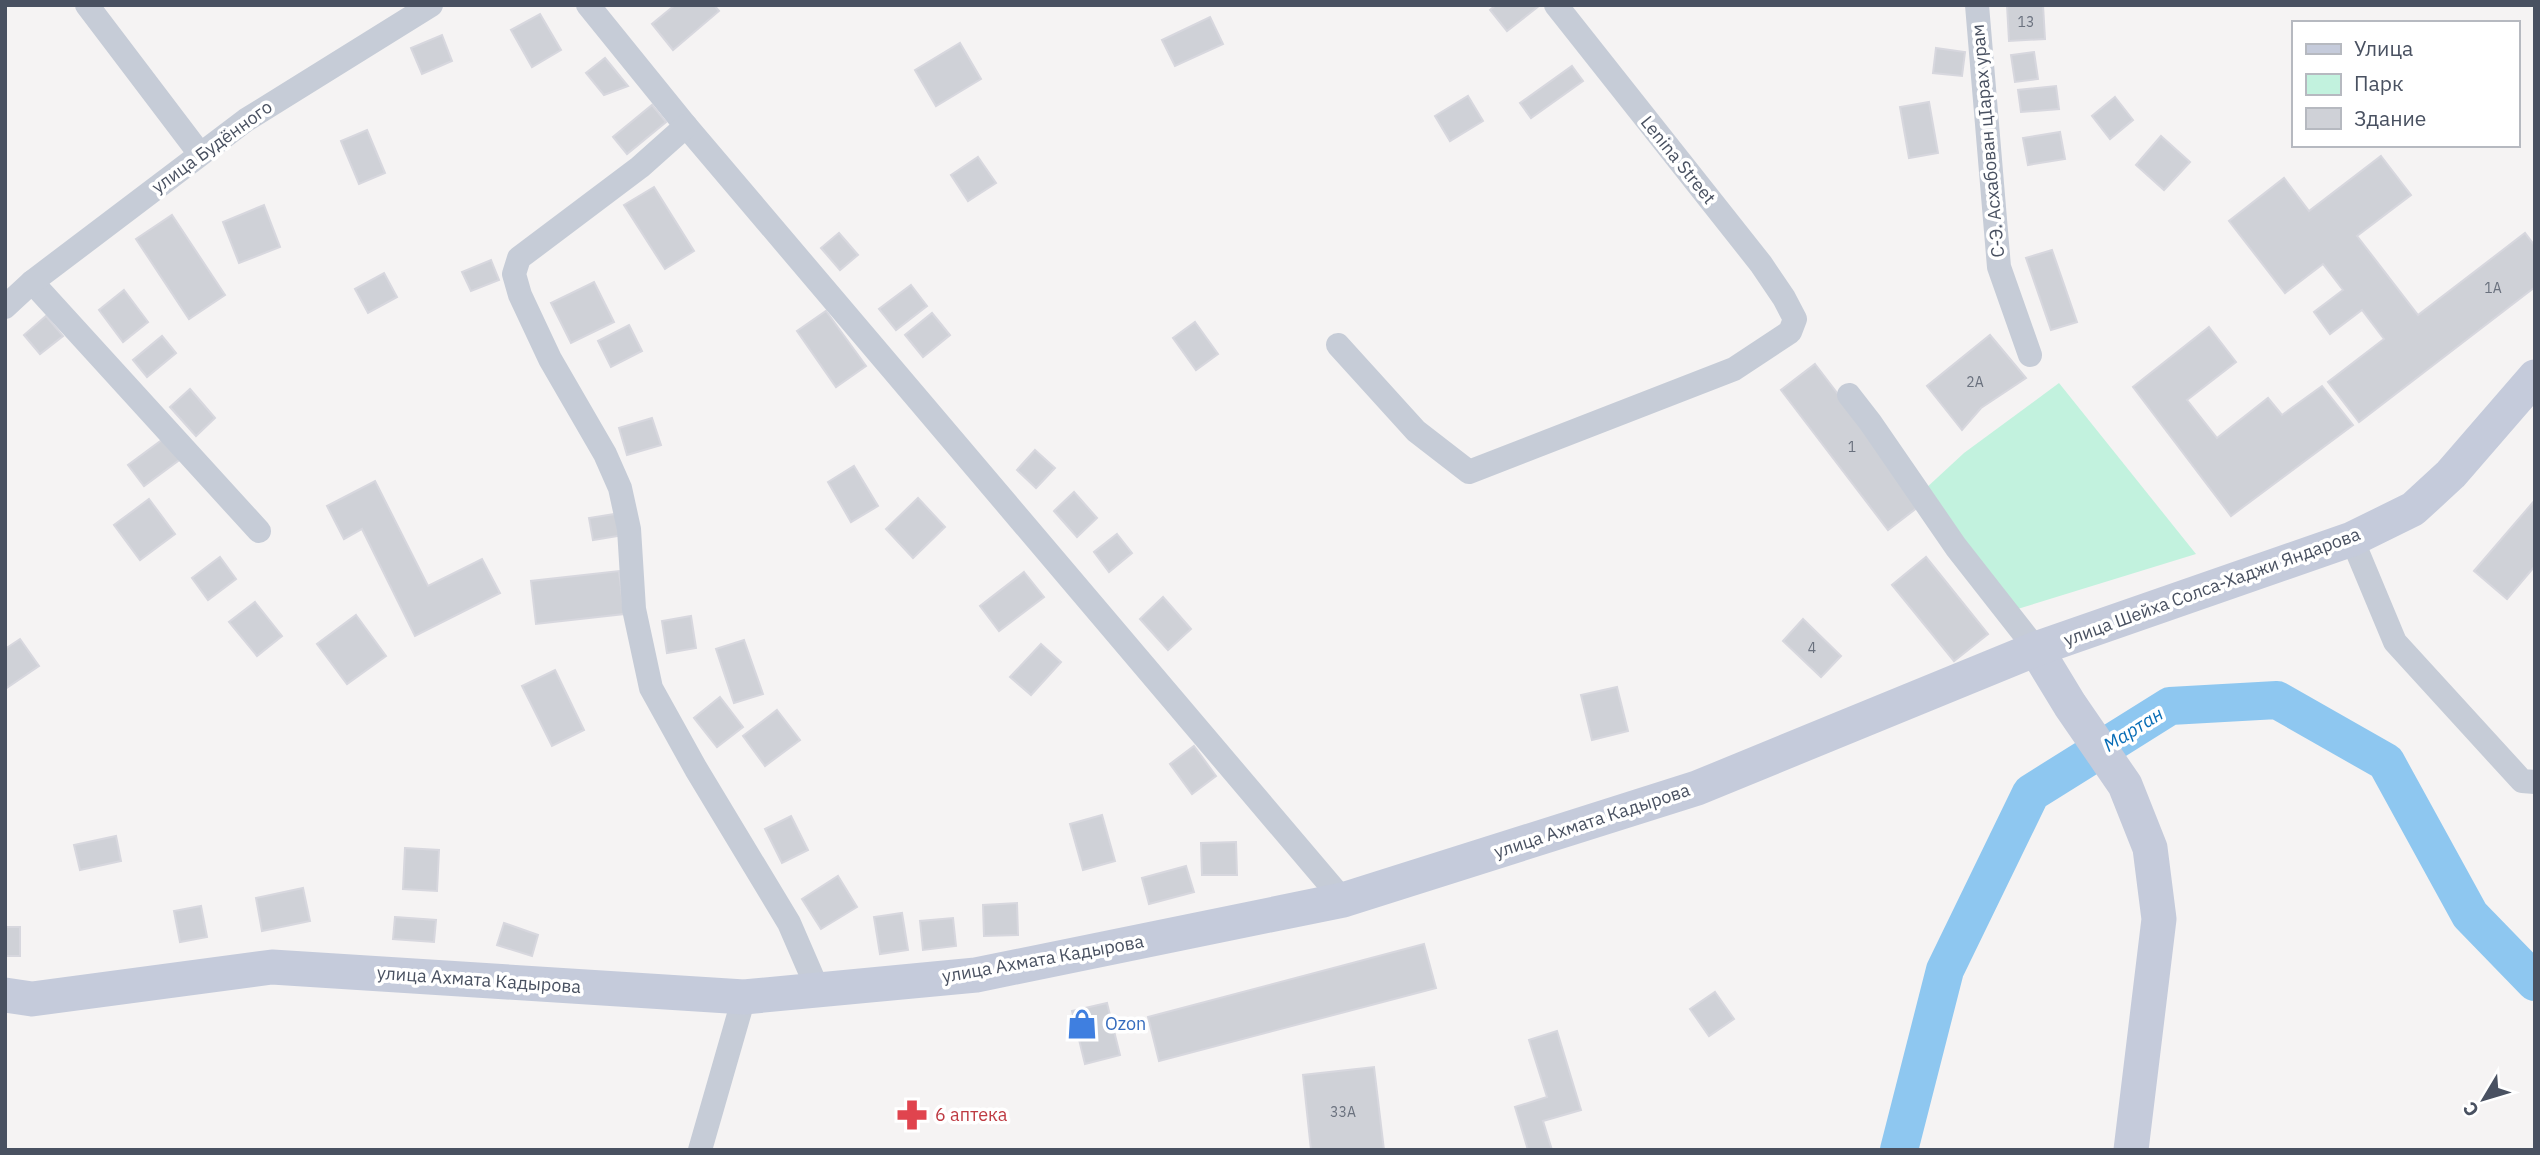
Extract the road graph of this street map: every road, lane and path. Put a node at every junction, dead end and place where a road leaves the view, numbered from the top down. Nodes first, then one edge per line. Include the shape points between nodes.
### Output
1 (87, 5) edge
2 (431, 5) edge
3 (588, 5) edge
4 (1556, 5) edge
5 (1977, 5) edge
6 (686, 126) junction
7 (200, 154) junction
8 (32, 282) junction
9 (5, 307) edge
10 (1338, 345) dead end
11 (2030, 355) dead end
12 (2535, 377) edge
13 (1849, 395) dead end
14 (259, 531) dead end
15 (2352, 539) junction
16 (2036, 649) junction
17 (2535, 782) edge
18 (1343, 900) junction
19 (818, 990) junction
20 (744, 997) junction
21 (14, 1004) edge
22 (700, 1150) edge
23 (2131, 1150) edge

1 - 7 street
2 - 7 street, улица Будённого via 246,120
3 - 6 street
4 - 10 street, Lenina Street via 1761,264 1795,319 1790,332 1734,369 1469,472 1416,431
5 - 11 street, С-Э. Асхабован цIарах урам via 1999,267
6 - 18 street
6 - 19 street via 640,167 519,258 514,274 550,359 620,488 629,529 634,609 651,688 789,923
7 - 8 street, улица Будённого
8 - 9 street, улица Будённого
8 - 14 street
12 - 15 main road, улица Шейха Солса-Хаджи Яндарова via 2451,474 2413,509
13 - 16 street via 1955,547
15 - 16 main road, улица Шейха Солса-Хаджи Яндарова
15 - 17 street via 2395,642 2522,781
16 - 18 main road, улица Ахмата Кадырова via 1697,788
16 - 23 main road via 2125,785 2150,848 2159,919
18 - 19 main road, улица Ахмата Кадырова via 976,975
19 - 20 main road, улица Ахмата Кадырова
20 - 21 main road, улица Ахмата Кадырова via 272,967
20 - 22 street

